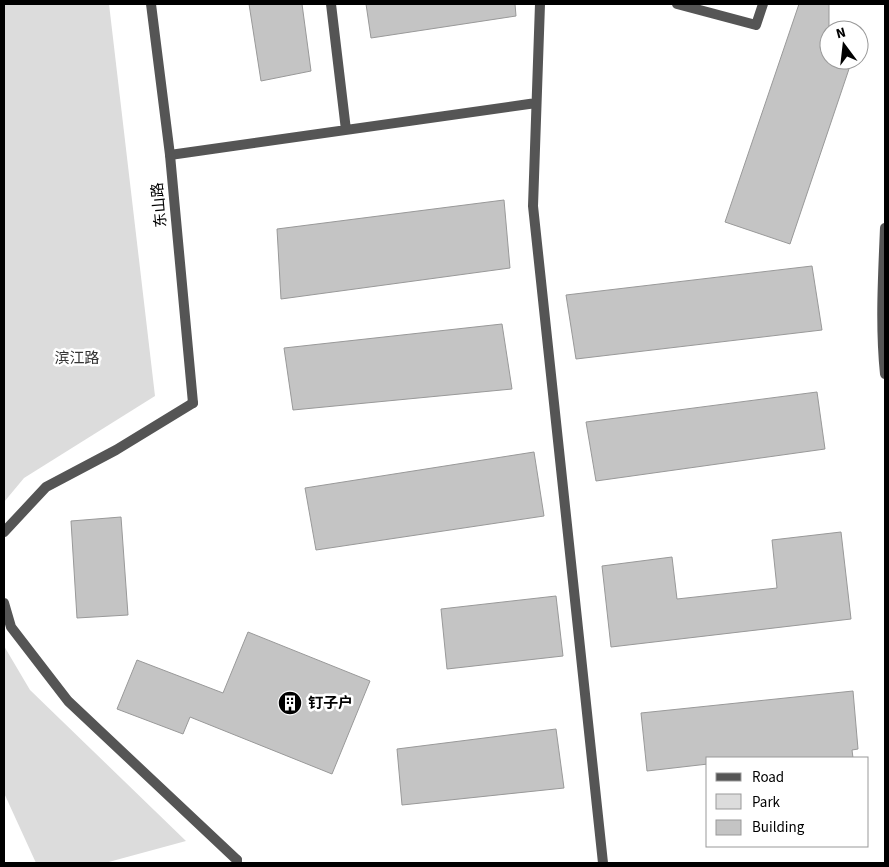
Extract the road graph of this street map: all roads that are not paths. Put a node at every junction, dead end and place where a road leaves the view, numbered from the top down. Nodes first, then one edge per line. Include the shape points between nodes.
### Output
1 (151, 4) edge
2 (331, 4) edge
3 (540, 4) edge
4 (677, 4) edge
5 (763, 4) edge
6 (536, 103) junction
7 (346, 130) junction
8 (170, 155) junction
9 (885, 228) edge
10 (885, 374) edge
11 (4, 532) edge
12 (4, 603) edge
13 (237, 862) edge
14 (603, 863) edge

1 - 8 street, 东山路
2 - 7 street
3 - 6 street
4 - 5 street via 756,25
6 - 7 street
6 - 14 street via 532,206
7 - 8 street
8 - 11 street, 东山路 via 193,403 116,450 46,487
9 - 10 street via 882,294
12 - 13 street via 11,626 68,701

